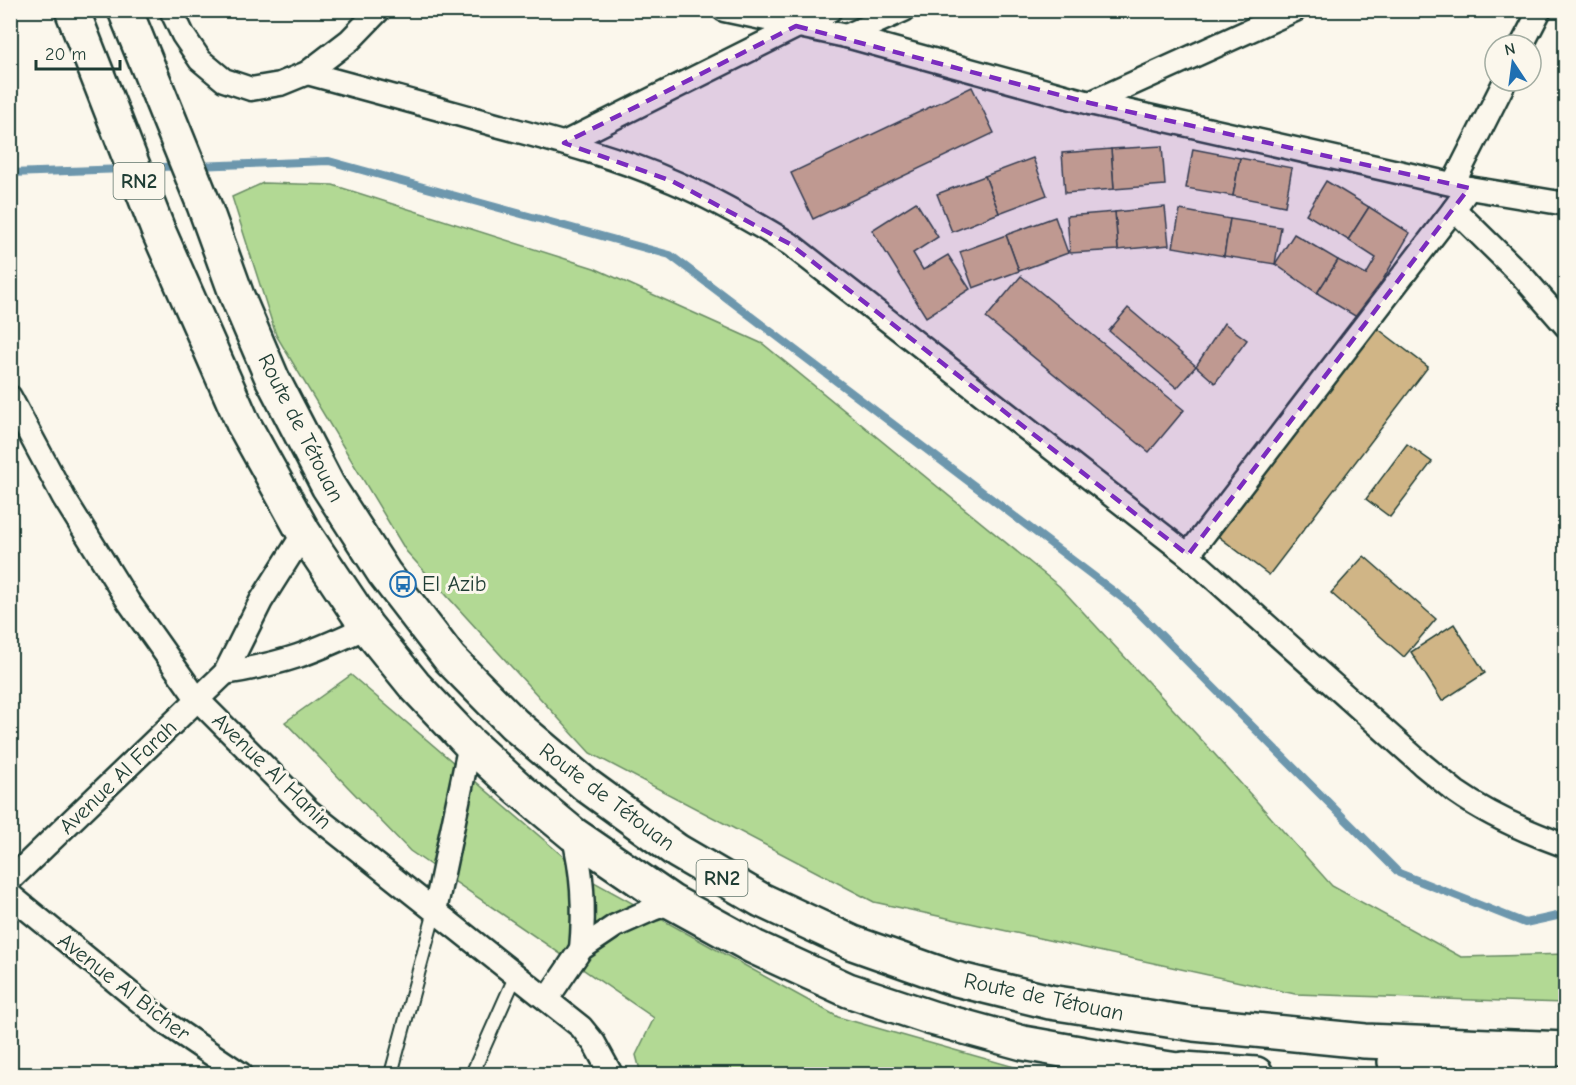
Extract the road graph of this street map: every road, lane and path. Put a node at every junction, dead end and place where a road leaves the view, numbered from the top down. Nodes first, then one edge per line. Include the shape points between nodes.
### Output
1 (72, 10) edge
2 (125, 10) edge
3 (171, 10) edge
4 (379, 10) edge
5 (724, 10) edge
6 (830, 10) edge
7 (904, 10) edge
8 (1294, 10) edge
9 (1540, 10) edge
10 (796, 26) junction
11 (1528, 33) edge
12 (846, 36) junction
13 (307, 73) junction
14 (1499, 93) edge
15 (1090, 103) junction
16 (564, 143) junction
17 (1461, 186) junction
18 (1566, 204) edge
19 (1454, 209) junction
20 (1566, 326) edge
21 (10, 398) edge
22 (304, 533) junction
23 (1188, 555) junction
24 (368, 627) junction
25 (225, 674) junction
26 (198, 700) junction
27 (470, 744) junction
28 (573, 834) junction
29 (1566, 846) edge
30 (10, 880) edge
31 (10, 896) edge
32 (672, 902) junction
33 (435, 911) junction
34 (581, 949) junction
35 (516, 975) junction
36 (547, 999) junction
37 (1194, 1024) junction
38 (1566, 1049) edge
39 (1151, 1066) junction
40 (241, 1074) edge
41 (391, 1074) edge
42 (472, 1074) edge
43 (611, 1074) edge
44 (1204, 1074) edge
45 (1256, 1074) edge
46 (1543, 1074) edge

1 - 22 highway, Route de Tétouan / RN2 via 158,230 243,423
2 - 37 highway, Route de Tétouan / RN2 via 237,296 272,378 328,486 384,573 450,660 514,724 586,785 677,851 761,900 853,943 952,978 1050,1002
3 - 13 street via 200,60 224,80 251,89 280,84
4 - 13 street via 350,40
5 - 10 street
6 - 10 street
7 - 12 street
8 - 15 street
9 - 11 street
10 - 12 street
10 - 16 street
12 - 15 street
13 - 16 street
14 - 17 street
15 - 17 street
16 - 23 street via 672,181 752,220 790,244
17 - 18 street
17 - 19 street
19 - 20 street
19 - 23 street
21 - 26 street, Avenue Al Hanin via 64,498 122,592
22 - 24 highway, Route de Tétouan / RN2
22 - 25 street, Avenue Al Farah via 261,601
23 - 29 street via 1457,792 1495,816
24 - 25 street via 298,656
24 - 27 highway, Route de Tétouan / RN2 via 414,685
25 - 26 street, Avenue Al Farah
26 - 30 street, Avenue Al Farah
26 - 33 street, Avenue Al Hanin via 309,812
27 - 28 highway, Route de Tétouan / RN2
27 - 33 street
28 - 32 highway, Route de Tétouan / RN2
28 - 34 street via 584,903
31 - 40 street, Avenue Al Bicher via 170,1026
32 - 34 street via 615,926
32 - 39 highway, Route de Tétouan / RN2 via 754,947 848,990 1023,1042
33 - 35 street, Avenue Al Hanin
33 - 41 lane
34 - 36 street
35 - 36 street, Avenue Al Hanin
35 - 42 lane
36 - 43 street, Avenue Al Hanin via 581,1027
37 - 38 highway, Route de Tétouan / RN2 via 1365,1041
37 - 46 highway via 1265,1042 1371,1060
39 - 44 highway, Route de Tétouan / RN2
39 - 45 highway

